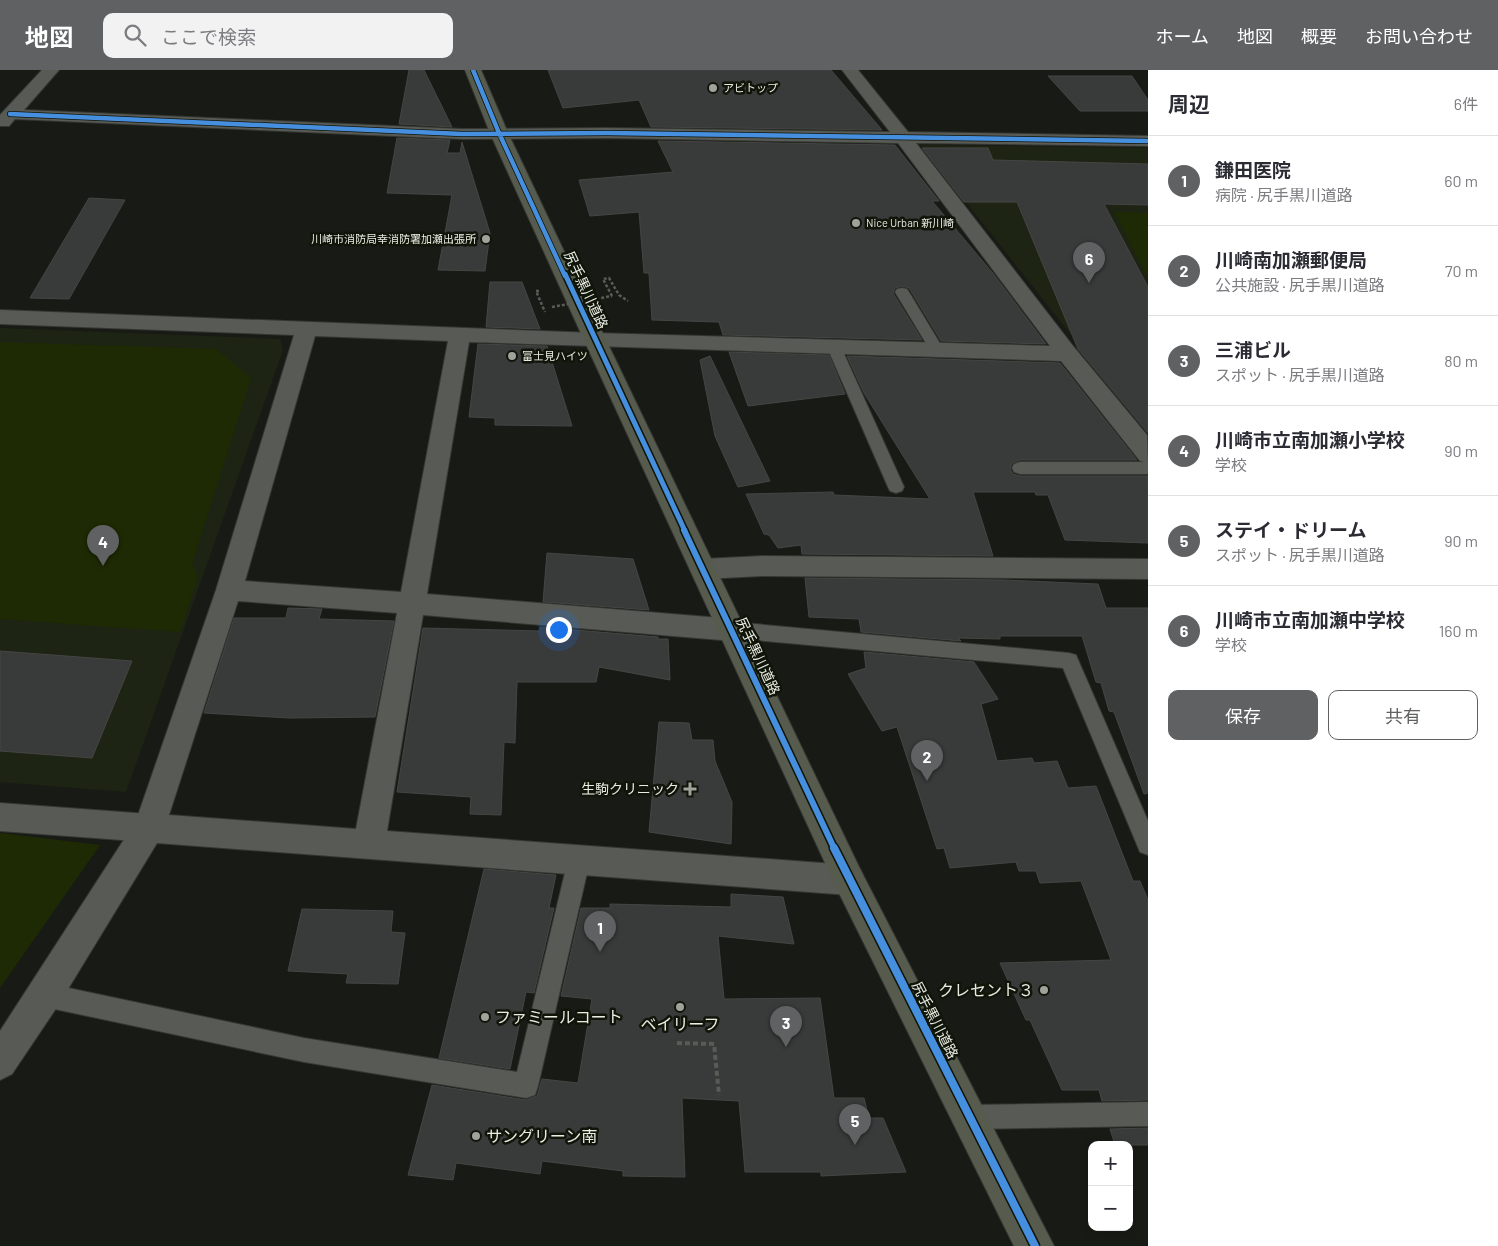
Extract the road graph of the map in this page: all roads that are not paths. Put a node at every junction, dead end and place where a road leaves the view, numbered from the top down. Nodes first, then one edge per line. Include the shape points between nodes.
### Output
1 (51, 70) edge
2 (473, 70) edge
3 (850, 70) edge
4 (5, 119) edge
5 (500, 133) junction
6 (905, 139) junction
7 (1148, 141) edge
8 (902, 292) dead end
9 (0, 317) edge
10 (306, 329) junction
11 (460, 334) junction
12 (595, 340) junction
13 (834, 347) junction
14 (937, 350) junction
15 (1067, 354) junction
16 (1140, 432) edge
17 (1148, 455) edge
18 (1020, 468) dead end
19 (1148, 468) edge
20 (896, 488) dead end
21 (703, 569) junction
22 (1148, 570) edge
23 (229, 590) junction
24 (412, 603) junction
25 (733, 630) junction
26 (0, 817) edge
27 (149, 828) junction
28 (369, 843) junction
29 (1148, 845) edge
30 (579, 860) junction
31 (849, 880) junction
32 (45, 995) junction
33 (0, 1062) edge
34 (1148, 1114) edge
35 (971, 1117) junction
36 (1035, 1246) edge

1 - 4 street
2 - 5 main road, 尻手黒川道路
3 - 6 street
4 - 5 street
5 - 6 street
5 - 12 main road, 尻手黒川道路
6 - 7 street
6 - 15 street
8 - 14 lane
9 - 10 street
10 - 11 street
10 - 23 street
11 - 12 street
11 - 24 street
12 - 13 street
12 - 21 main road, 尻手黒川道路
13 - 14 street
13 - 20 lane
14 - 15 street
15 - 16 street
16 - 17 street
18 - 19 lane
21 - 22 street via 762,566
21 - 25 main road, 尻手黒川道路
23 - 24 street
23 - 27 street
24 - 25 street
24 - 28 street
25 - 29 lane via 1069,661
25 - 31 main road, 尻手黒川道路
26 - 27 street
27 - 28 street
27 - 32 street
28 - 30 street
30 - 31 street
30 - 32 lane via 526,1086 304,1050
31 - 35 main road, 尻手黒川道路
32 - 33 street
34 - 35 lane
35 - 36 main road, 尻手黒川道路

